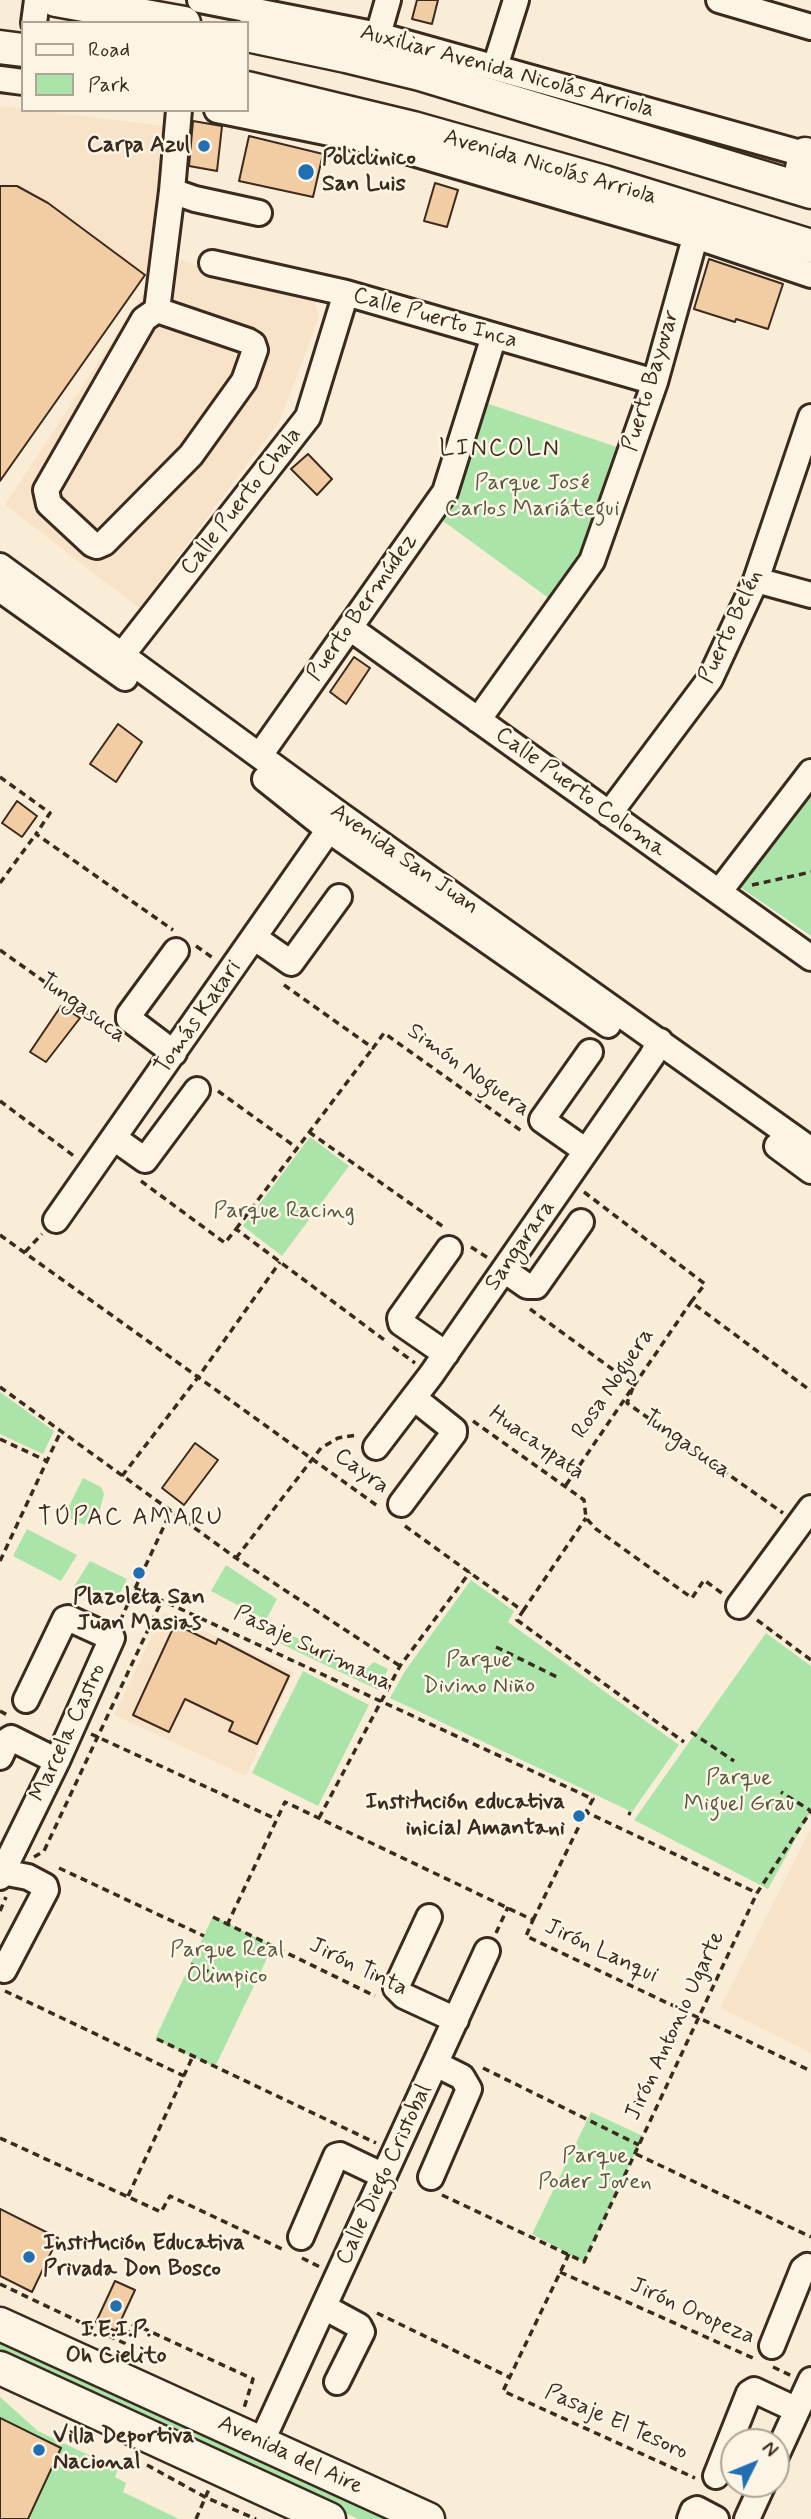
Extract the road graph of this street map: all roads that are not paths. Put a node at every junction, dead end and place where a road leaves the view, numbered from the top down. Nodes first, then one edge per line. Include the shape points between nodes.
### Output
1 (37, 0) edge
2 (56, 0) edge
3 (200, 0) edge
4 (388, 0) edge
5 (516, 0) edge
6 (719, 0) edge
7 (34, 21) edge
8 (173, 21) edge
9 (811, 27) edge
10 (248, 35) edge
11 (378, 35) junction
12 (0, 47) edge
13 (21, 50) edge
14 (346, 56) junction
15 (495, 67) junction
16 (0, 79) edge
17 (21, 82) edge
18 (248, 88) edge
19 (179, 112) edge
20 (227, 112) edge
21 (808, 155) edge
22 (805, 190) edge
23 (172, 191) junction
24 (259, 213) dead end
25 (698, 224) junction
26 (811, 246) edge
27 (212, 263) dead end
28 (811, 275) edge
29 (346, 293) junction
30 (157, 310) junction
31 (494, 336) junction
32 (655, 382) junction
33 (810, 427) edge
34 (0, 566) edge
35 (756, 580) junction
36 (0, 589) edge
37 (811, 596) edge
38 (350, 628) junction
39 (122, 654) junction
40 (478, 720) junction
41 (260, 755) junction
42 (811, 772) edge
43 (609, 814) junction
44 (335, 822) junction
45 (719, 892) junction
46 (339, 897) dead end
47 (255, 937) junction
48 (180, 941) road end
49 (811, 958) edge
50 (656, 1048) junction
51 (590, 1052) dead end
52 (174, 1053) junction
53 (205, 1089) road end
54 (114, 1138) junction
55 (811, 1150) edge
56 (586, 1151) junction
57 (811, 1171) edge
58 (56, 1220) dead end
59 (581, 1222) dead end
60 (453, 1240) road end
61 (504, 1270) junction
62 (446, 1354) junction
63 (414, 1398) junction
64 (376, 1447) road end
65 (397, 1513) road end
66 (805, 1516) edge
67 (739, 1606) road end
68 (26, 1700) dead end
69 (0, 1757) edge
70 (57, 1761) junction
71 (6, 1874) edge
72 (429, 1917) dead end
73 (487, 1951) road end
74 (2, 1979) edge
75 (456, 2020) junction
76 (436, 2064) junction
77 (384, 2176) junction
78 (433, 2185) road end
79 (301, 2236) dead end
80 (811, 2269) edge
81 (324, 2307) junction
82 (0, 2324) edge
83 (768, 2358) road end
84 (0, 2368) edge
85 (337, 2382) dead end
86 (810, 2382) edge
87 (797, 2410) junction
88 (789, 2428) edge
89 (249, 2438) junction
90 (710, 2479) road end
91 (757, 2498) edge
92 (329, 2519) edge
93 (428, 2519) edge
94 (690, 2519) edge
95 (716, 2519) edge
96 (747, 2519) edge

1 - 7 street
2 - 8 main road
3 - 11 street, Auxiliar Avenida Nicolás Arriola
4 - 11 street
5 - 15 street
6 - 9 street
10 - 14 main road
11 - 14 street
11 - 15 street, Auxiliar Avenida Nicolás Arriola
12 - 13 main road
14 - 22 main road
15 - 21 street, Auxiliar Avenida Nicolás Arriola
16 - 17 street
18 - 25 main road, Avenida Nicolás Arriola via 413,128 604,182
19 - 23 street
20 - 25 street via 379,143
21 - 22 main road
23 - 24 street
23 - 30 street
25 - 26 main road, Avenida Nicolás Arriola
25 - 28 street
25 - 32 street, Puerto Bayovar
27 - 29 street, Calle Puerto Inca
29 - 31 street, Calle Puerto Inca
29 - 39 street, Calle Puerto Chala via 308,417
30 - 30 street via 144,319 46,490 49,504 97,546 191,455 244,381 256,350 248,341
31 - 32 street, Calle Puerto Inca
31 - 38 street, Puerto Bermúdez via 445,492
32 - 40 street, Puerto Bayovar via 592,561
33 - 35 street, Puerto Belén
34 - 39 street, Avenida San Juan
35 - 37 street
35 - 43 street, Puerto Belén via 710,679
36 - 44 street, Avenida San Juan via 251,768
38 - 40 street, Calle Puerto Coloma
38 - 41 street, Puerto Bermúdez
39 - 41 street, Avenida San Juan
40 - 43 street, Calle Puerto Coloma
41 - 44 street, Avenida San Juan
42 - 45 street
43 - 45 street, Calle Puerto Coloma
44 - 47 street, Tomás Katari
44 - 50 street, Avenida San Juan
45 - 49 street, Calle Puerto Coloma
46 - 47 street via 291,963
47 - 52 street, Tomás Katari
48 - 52 street via 129,1015
50 - 55 street, Avenida San Juan
50 - 56 street, Sangarara
50 - 57 street, Avenida San Juan
51 - 56 street via 542,1120
52 - 54 street, Tomás Katari
53 - 54 street via 145,1160
54 - 58 street, Tomás Katari
56 - 61 street, Sangarara
59 - 61 street via 536,1286 527,1286
60 - 62 street via 400,1318
61 - 62 street, Sangarara
62 - 63 street, Sangarara
63 - 64 street, Sangarara
63 - 65 street via 454,1433
66 - 67 street
68 - 70 street, Marcela Castro via 65,1619 111,1639
69 - 70 street via 11,1738
70 - 71 street, Marcela Castro via 25,1852
71 - 74 street via 28,1877 46,1890
72 - 75 street via 396,1988
73 - 75 street, Calle Diego Cristobal
75 - 76 street, Calle Diego Cristobal
76 - 77 street, Calle Diego Cristobal
76 - 78 street via 462,2077 469,2089
77 - 79 street via 336,2156
77 - 81 street, Calle Diego Cristobal
80 - 83 street via 803,2269
81 - 85 street via 362,2332
81 - 89 street, Calle Diego Cristobal
82 - 89 main road, Avenida del Aire
84 - 92 main road, Avenida del Aire
86 - 87 street
87 - 88 street
87 - 90 street via 754,2390 749,2393
89 - 93 main road, Avenida del Aire
91 - 96 street
94 - 95 street via 697,2509

